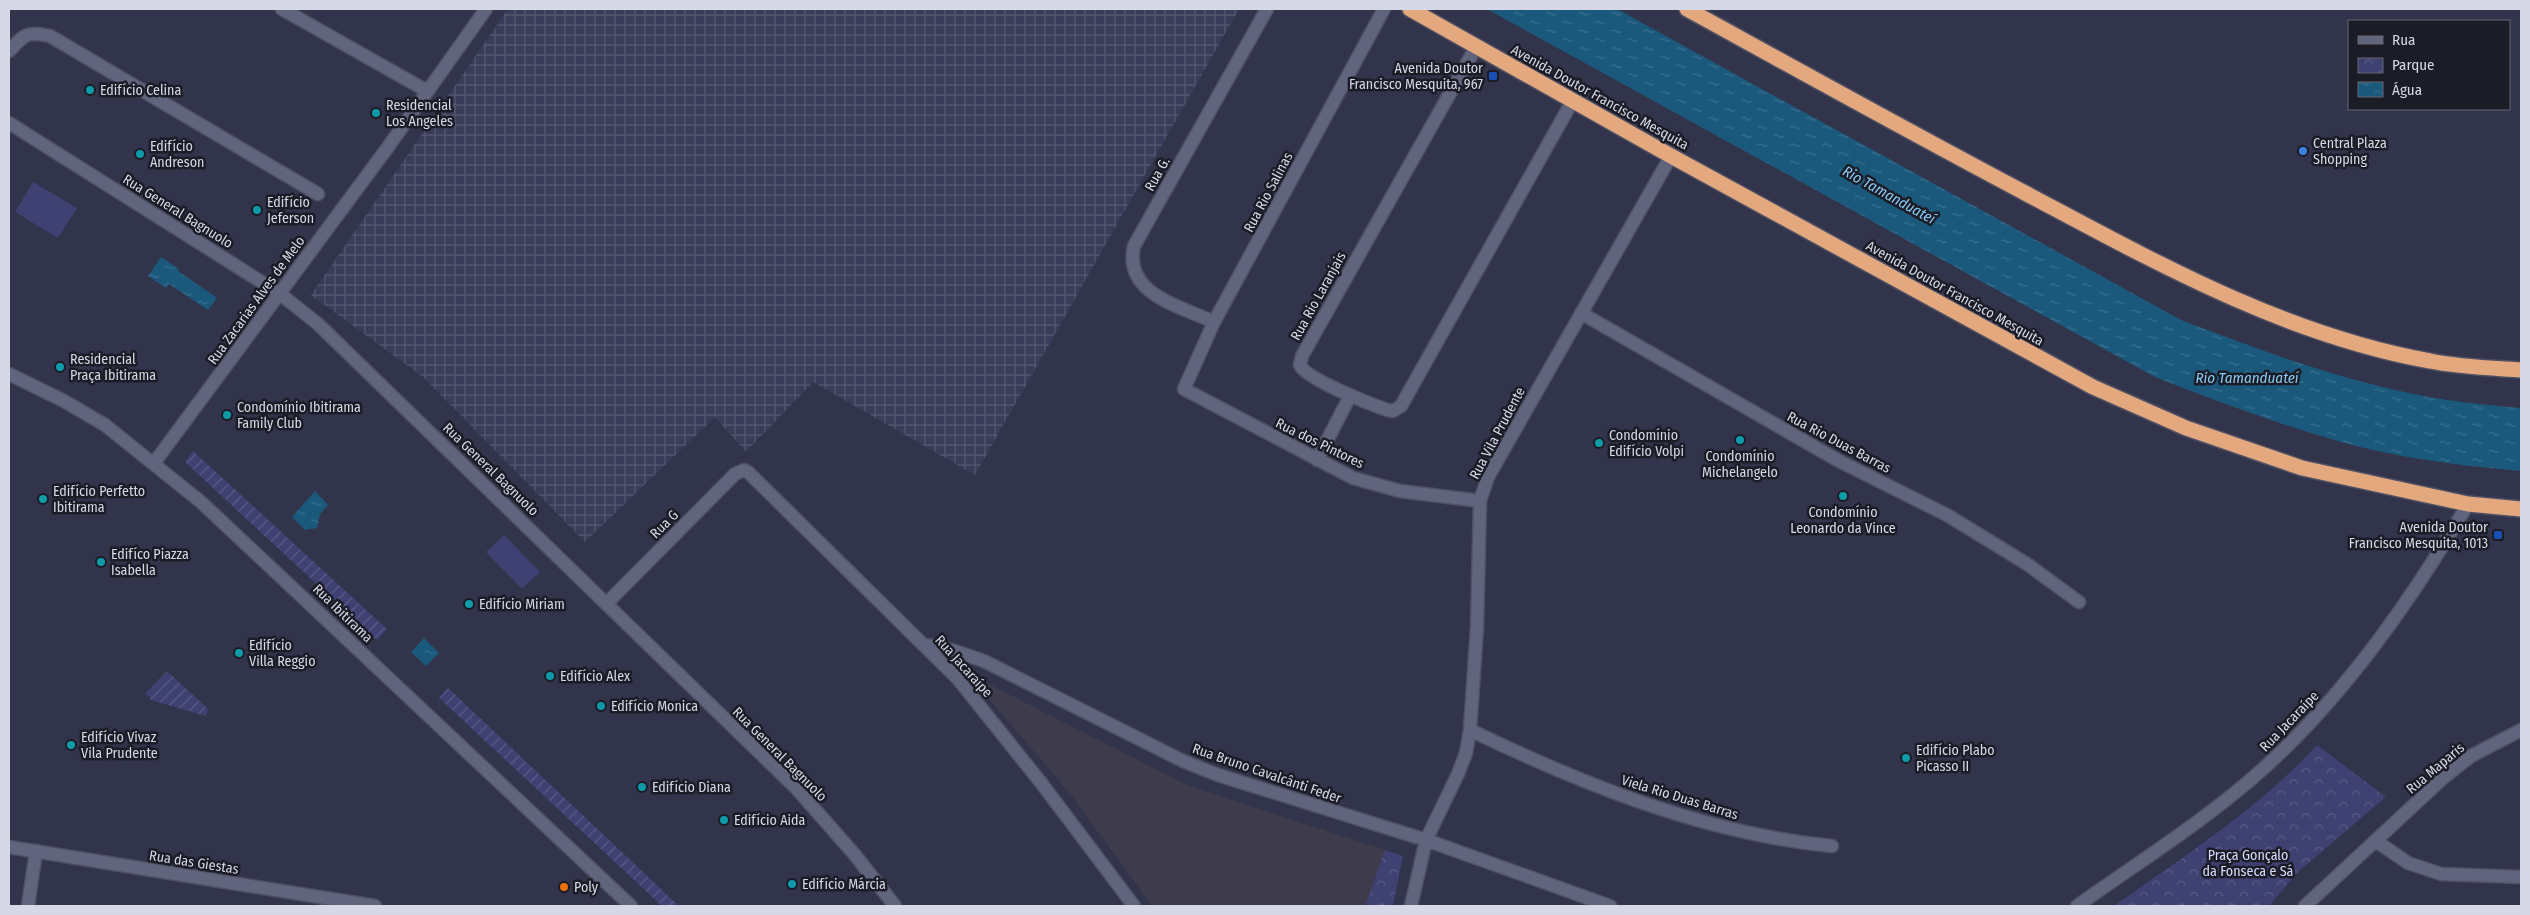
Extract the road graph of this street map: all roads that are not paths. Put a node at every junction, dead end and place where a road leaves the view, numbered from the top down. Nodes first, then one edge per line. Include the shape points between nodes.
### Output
1 (282, 9) edge
2 (486, 9) edge
3 (1267, 9) edge
4 (1384, 9) edge
5 (1410, 9) edge
6 (1687, 9) edge
7 (1476, 47) junction
8 (9, 51) edge
9 (427, 91) junction
10 (1573, 100) junction
11 (9, 123) edge
12 (1671, 156) junction
13 (318, 194) dead end
14 (280, 293) junction
15 (1581, 313) junction
16 (1214, 322) junction
17 (2521, 370) edge
18 (9, 374) edge
19 (1185, 391) joint
20 (1350, 396) junction
21 (1317, 460) junction
22 (154, 463) junction
23 (744, 470) joint
24 (1480, 501) junction
25 (2468, 504) junction
26 (2521, 509) edge
27 (2079, 602) dead end
28 (607, 603) junction
29 (924, 645) junction
30 (1470, 730) junction
31 (2521, 730) edge
32 (1426, 840) junction
33 (2376, 841) junction
34 (1832, 846) dead end
35 (9, 847) edge
36 (36, 851) junction
37 (2521, 877) edge
38 (28, 906) edge
39 (375, 906) edge
40 (631, 906) edge
41 (895, 906) edge
42 (1134, 906) edge
43 (1411, 906) edge
44 (1610, 906) edge
45 (2077, 906) edge
46 (2305, 906) edge

1 - 9 street
2 - 9 street, Rua Zacarias Alves de Melo
3 - 16 street, Rua G. via 1134,246 1132,257 1134,273 1142,285
4 - 16 street, Rua Rio Salinas
5 - 7 highway, Avenida Doutor Francisco Mesquita
6 - 17 highway via 1907,131 2212,290 2312,330 2372,347 2430,362
7 - 10 highway, Avenida Doutor Francisco Mesquita
7 - 20 street, Rua Rio Laranjais via 1300,360 1305,372
8 - 13 street via 32,32 50,36
9 - 14 street, Rua Zacarias Alves de Melo
10 - 12 highway, Avenida Doutor Francisco Mesquita
10 - 20 street, Rua Rio Laranjais via 1401,406 1393,411 1386,410
11 - 14 street, Rua General Bagnuolo
12 - 15 street, Rua Vila Prudente
12 - 25 highway, Avenida Doutor Francisco Mesquita via 2093,387 2139,408 2186,428 2302,468
14 - 22 street, Rua Zacarias Alves de Melo
14 - 28 street, Rua General Bagnuolo via 360,362
15 - 24 street, Rua Vila Prudente via 1488,477
15 - 27 street, Rua Rio Duas Barras via 1839,462 1947,516 2027,564
16 - 19 street, Rua Rio Salinas
18 - 22 street, Rua Ibitirama via 105,425
19 - 21 street, Rua dos Pintores
20 - 21 street
21 - 24 street, Rua dos Pintores via 1374,485
22 - 40 street, Rua Ibitirama via 260,555
23 - 28 street, Rua G via 736,474
23 - 29 street, Rua Jacaraípe
24 - 30 street, Rua Vila Prudente
25 - 26 highway, Avenida Doutor Francisco Mesquita
25 - 45 street, Rua Jacaraípe via 2441,550 2358,666 2303,729 2224,801
28 - 41 street, Rua General Bagnuolo via 796,788
29 - 32 street, Rua Bruno Cavalcânti Feder via 943,647 984,661 1183,761 1218,775
29 - 42 street, Rua Jacaraípe via 958,679
30 - 32 street, Rua Vila Prudente via 1460,767
30 - 34 street, Viela Rio Duas Barras via 1643,804 1728,828
31 - 33 street, Rua Maparis via 2471,756
32 - 43 street, Rua Vila Prudente
32 - 44 street, Rua Bruno Cavalcânti Feder
33 - 37 street via 2408,863 2440,874
33 - 46 street
35 - 36 street, Rua das Giestas
36 - 38 street
36 - 39 street, Rua das Giestas

